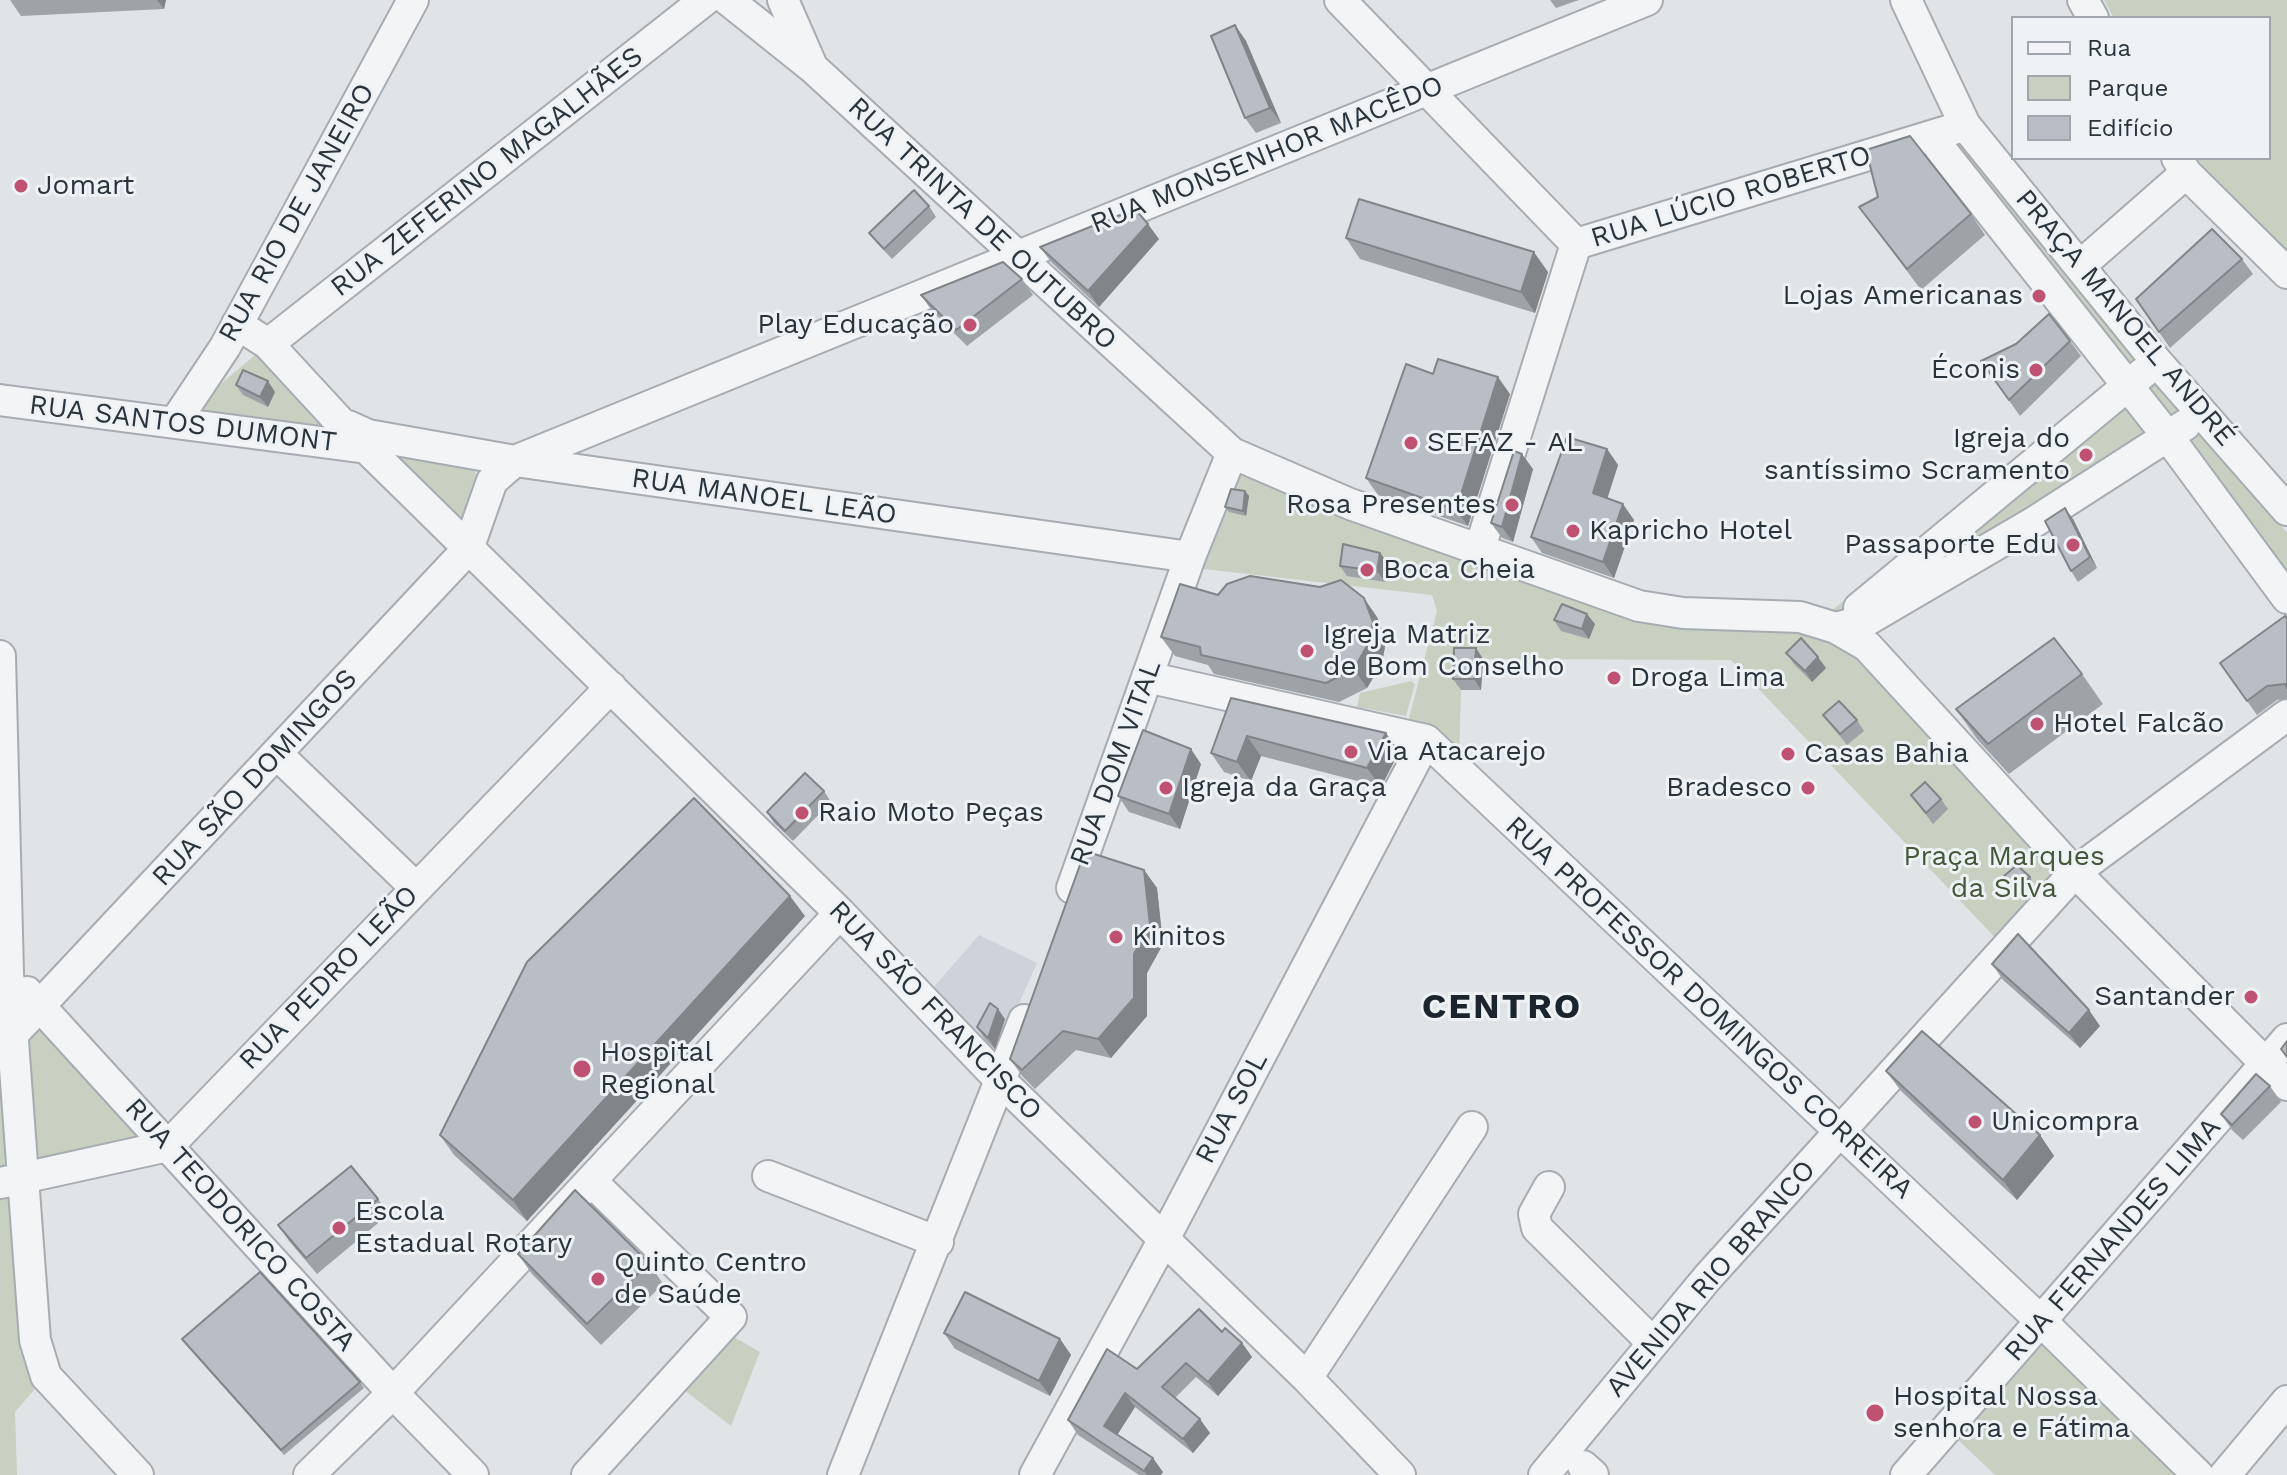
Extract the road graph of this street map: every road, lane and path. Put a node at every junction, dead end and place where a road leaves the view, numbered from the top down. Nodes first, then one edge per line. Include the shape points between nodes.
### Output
1 (413, 0) edge
2 (705, 0) edge
3 (728, 0) edge
4 (783, 0) edge
5 (1340, 0) edge
6 (1647, 0) edge
7 (1906, 0) edge
8 (813, 68) junction
9 (1424, 90) junction
10 (1965, 125) junction
11 (1939, 147) dead end
12 (2182, 165) edge
13 (1576, 244) junction
14 (1017, 258) junction
15 (2081, 265) junction
16 (2287, 273) edge
17 (237, 324) junction
18 (268, 344) junction
19 (2157, 362) junction
20 (2127, 386) junction
21 (0, 400) edge
22 (2200, 410) junction
23 (175, 422) junction
24 (340, 422) junction
25 (2169, 438) junction
26 (367, 448) junction
27 (1232, 453) junction
28 (515, 461) junction
29 (2287, 510) edge
30 (468, 549) junction
31 (1479, 551) junction
32 (1190, 557) junction
33 (2287, 598) edge
34 (1836, 628) junction
35 (0, 656) edge
36 (1147, 677) junction
37 (611, 687) junction
38 (2287, 715) edge
39 (1426, 740) junction
40 (278, 755) junction
41 (2075, 872) junction
42 (416, 888) junction
43 (840, 913) junction
44 (1061, 917) edge
45 (8, 973) junction
46 (1034, 992) edge
47 (41, 1006) junction
48 (13, 1034) junction
49 (2287, 1039) edge
50 (2277, 1074) edge
51 (1002, 1082) junction
52 (1472, 1127) dead end
53 (1838, 1132) junction
54 (168, 1146) junction
55 (768, 1176) dead end
56 (11, 1180) edge
57 (592, 1182) junction
58 (1549, 1187) dead end
59 (1164, 1239) junction
60 (938, 1242) junction
61 (2042, 1322) junction
62 (1653, 1343) junction
63 (1307, 1378) junction
64 (393, 1393) junction
65 (2287, 1401) edge
66 (138, 1475) edge
67 (309, 1475) edge
68 (473, 1475) edge
69 (587, 1475) edge
70 (843, 1475) edge
71 (1035, 1475) edge
72 (1400, 1475) edge
73 (1544, 1475) edge
74 (1906, 1475) edge
75 (2198, 1475) edge
76 (2225, 1475) edge

1 - 17 street, RUA RIO DE JANEIRO
2 - 18 street, RUA ZEFERINO MAGALHÃES
3 - 8 street, RUA TRINTA DE OUTUBRO
4 - 8 street
5 - 9 street
6 - 9 street, RUA MONSENHOR MACÊDO
7 - 10 street, PRAÇA MANOEL ANDRÉ
8 - 14 street, RUA TRINTA DE OUTUBRO
9 - 13 street
9 - 14 street, RUA MONSENHOR MACÊDO
10 - 13 street, RUA LÚCIO ROBERTO
10 - 15 street, PRAÇA MANOEL ANDRÉ
11 - 20 street
12 - 15 street
12 - 16 street
13 - 31 street, RUA LÚCIO ROBERTO
14 - 27 street, RUA TRINTA DE OUTUBRO
14 - 28 street, RUA MONSENHOR MACÊDO
15 - 19 street, PRAÇA MANOEL ANDRÉ
17 - 18 street, RUA SÃO FRANCISCO
17 - 23 street, RUA RIO DE JANEIRO
18 - 24 street, RUA SÃO FRANCISCO
19 - 20 street
19 - 22 street, PRAÇA MANOEL ANDRÉ
20 - 25 street
20 - 34 street
21 - 23 street, RUA SANTOS DUMONT
22 - 25 street
22 - 29 street, PRAÇA MANOEL ANDRÉ
23 - 26 street, RUA SANTOS DUMONT
24 - 26 street, RUA SÃO FRANCISCO
24 - 28 street, RUA MANOEL LEÃO via 368,435
25 - 33 street
25 - 34 street via 1869,619
26 - 30 street, RUA SÃO FRANCISCO
27 - 31 street, RUA TRINTA DE OUTUBRO
27 - 32 street, RUA DOM VITAL
28 - 30 street, RUA MONSENHOR MACÊDO via 492,481
28 - 32 street, RUA MANOEL LEÃO
30 - 37 street, RUA SÃO FRANCISCO
30 - 40 street, RUA SÃO DOMINGOS
31 - 34 street, RUA TRINTA DE OUTUBRO via 1639,606 1800,617
32 - 36 street, RUA DOM VITAL
34 - 41 street, RUA TRINTA DE OUTUBRO via 1867,646
35 - 45 street
36 - 39 street
36 - 44 street, RUA DOM VITAL
37 - 42 street, RUA PEDRO LEÃO
37 - 43 street, RUA SÃO FRANCISCO
38 - 41 street, AVENIDA RIO BRANCO
39 - 53 street, RUA PROFESSOR DOMINGOS CORREIRA
39 - 59 street, RUA SOL
40 - 42 street
40 - 47 street, RUA SÃO DOMINGOS
41 - 50 street, RUA TRINTA DE OUTUBRO
41 - 53 street, AVENIDA RIO BRANCO
42 - 54 street, RUA PEDRO LEÃO
43 - 51 street, RUA SÃO FRANCISCO
43 - 57 street
45 - 47 street, RUA TEODORICO COSTA
45 - 48 street
46 - 51 street
47 - 48 street, RUA SÃO DOMINGOS
47 - 54 street, RUA TEODORICO COSTA
48 - 56 street
49 - 50 street, RUA FERNANDES LIMA
50 - 61 street, RUA FERNANDES LIMA
51 - 59 street, RUA SÃO FRANCISCO
51 - 60 street
52 - 63 street
53 - 61 street, RUA PROFESSOR DOMINGOS CORREIRA
53 - 62 street, AVENIDA RIO BRANCO
54 - 56 street
54 - 64 street, RUA TEODORICO COSTA
55 - 60 street
56 - 66 street via 35,1340 46,1376
57 - 64 street
57 - 69 street via 731,1317
58 - 62 street via 1534,1214 1537,1228
59 - 63 street, RUA SÃO FRANCISCO
59 - 71 street, RUA SOL
60 - 70 street
61 - 74 street, RUA FERNANDES LIMA
61 - 75 street, RUA PROFESSOR DOMINGOS CORREIRA
62 - 73 street, AVENIDA RIO BRANCO
63 - 72 street, RUA SÃO FRANCISCO
64 - 67 street
64 - 68 street, RUA TEODORICO COSTA
65 - 76 street

